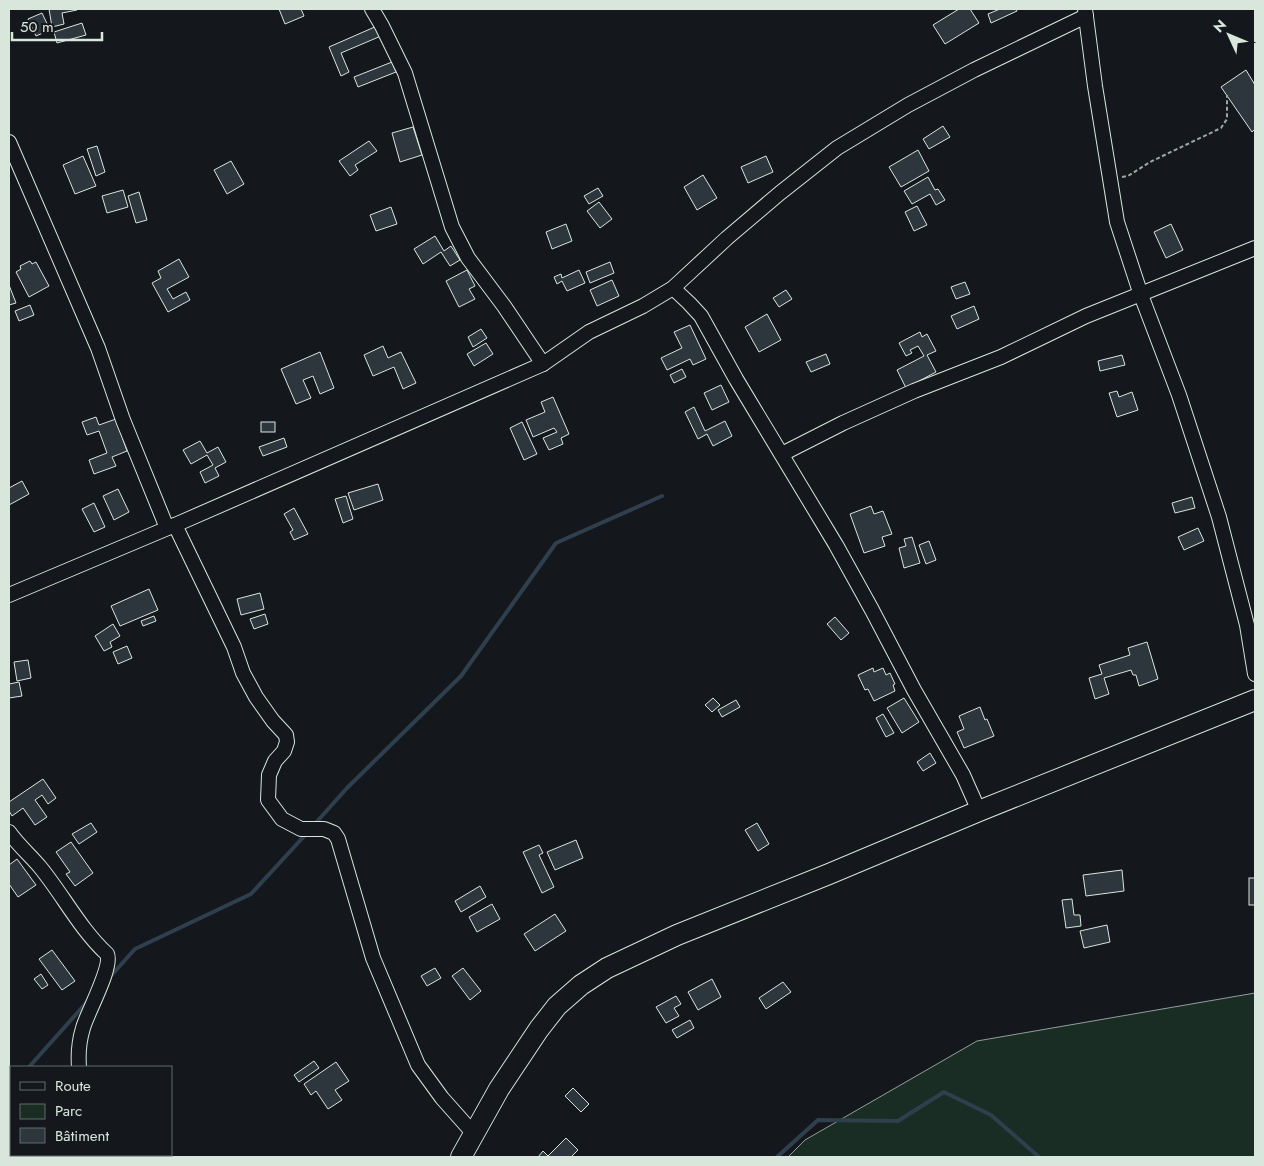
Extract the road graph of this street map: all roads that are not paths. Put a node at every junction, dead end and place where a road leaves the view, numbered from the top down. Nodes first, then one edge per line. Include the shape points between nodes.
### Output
1 (372, 9) edge
2 (1086, 12) edge
3 (9, 142) edge
4 (1255, 248) edge
5 (673, 288) junction
6 (1141, 295) junction
7 (543, 364) junction
8 (782, 454) junction
9 (171, 526) junction
10 (9, 595) edge
11 (1255, 674) edge
12 (1255, 700) edge
13 (980, 810) junction
14 (9, 832) edge
15 (79, 1066) edge
16 (474, 1134) junction
17 (461, 1157) edge

1 - 7 street via 405,73 452,227 468,258
2 - 5 street via 908,105 837,148 727,238
2 - 6 street via 1117,222
3 - 9 street via 98,348 123,420
4 - 6 street
5 - 7 street via 589,332
5 - 8 street via 701,316
6 - 8 street via 1086,316 1001,357 914,391
6 - 11 street via 1179,395 1219,517 1247,625
7 - 9 street
8 - 13 street via 872,610
9 - 10 street
9 - 16 street via 234,647 256,697 286,735 284,751 269,775 268,800 282,819 301,829 324,829 334,833 338,839 373,958 418,1065
12 - 13 highway
13 - 16 highway via 677,935 607,968 580,985 557,1006 539,1029
14 - 15 street via 107,954 106,971 78,1047
16 - 17 highway

